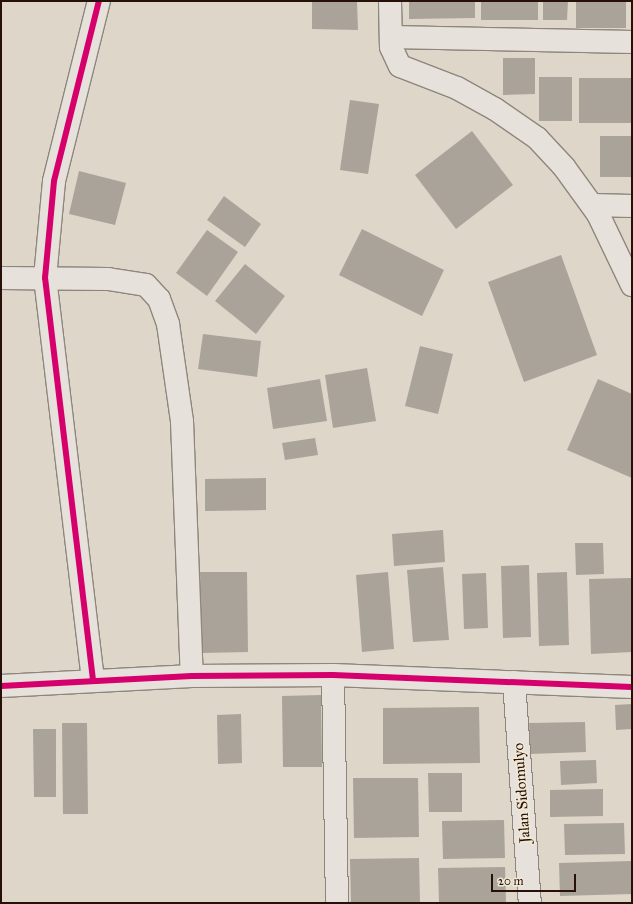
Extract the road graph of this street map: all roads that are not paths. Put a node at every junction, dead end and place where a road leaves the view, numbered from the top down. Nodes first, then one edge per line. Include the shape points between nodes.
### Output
1 (99, 1) edge
2 (390, 1) edge
3 (391, 37) junction
4 (632, 42) edge
5 (592, 206) junction
6 (632, 206) edge
7 (1, 278) edge
8 (44, 278) junction
9 (632, 285) edge
10 (333, 675) junction
11 (192, 676) junction
12 (93, 680) junction
13 (514, 682) junction
14 (1, 686) edge
15 (632, 687) edge
16 (337, 903) edge
17 (530, 903) edge

1 - 8 street via 54,181
2 - 3 street
3 - 4 street
3 - 5 street via 391,47 400,66 457,88 495,109 537,138 564,167
5 - 6 street
5 - 9 street
7 - 8 street
8 - 11 street via 108,279 146,285 159,299 168,324 182,421
8 - 12 street
10 - 11 street
10 - 13 street
10 - 16 street
11 - 12 street
12 - 14 street
13 - 15 street
13 - 17 street, Jalan Sidomulyo

